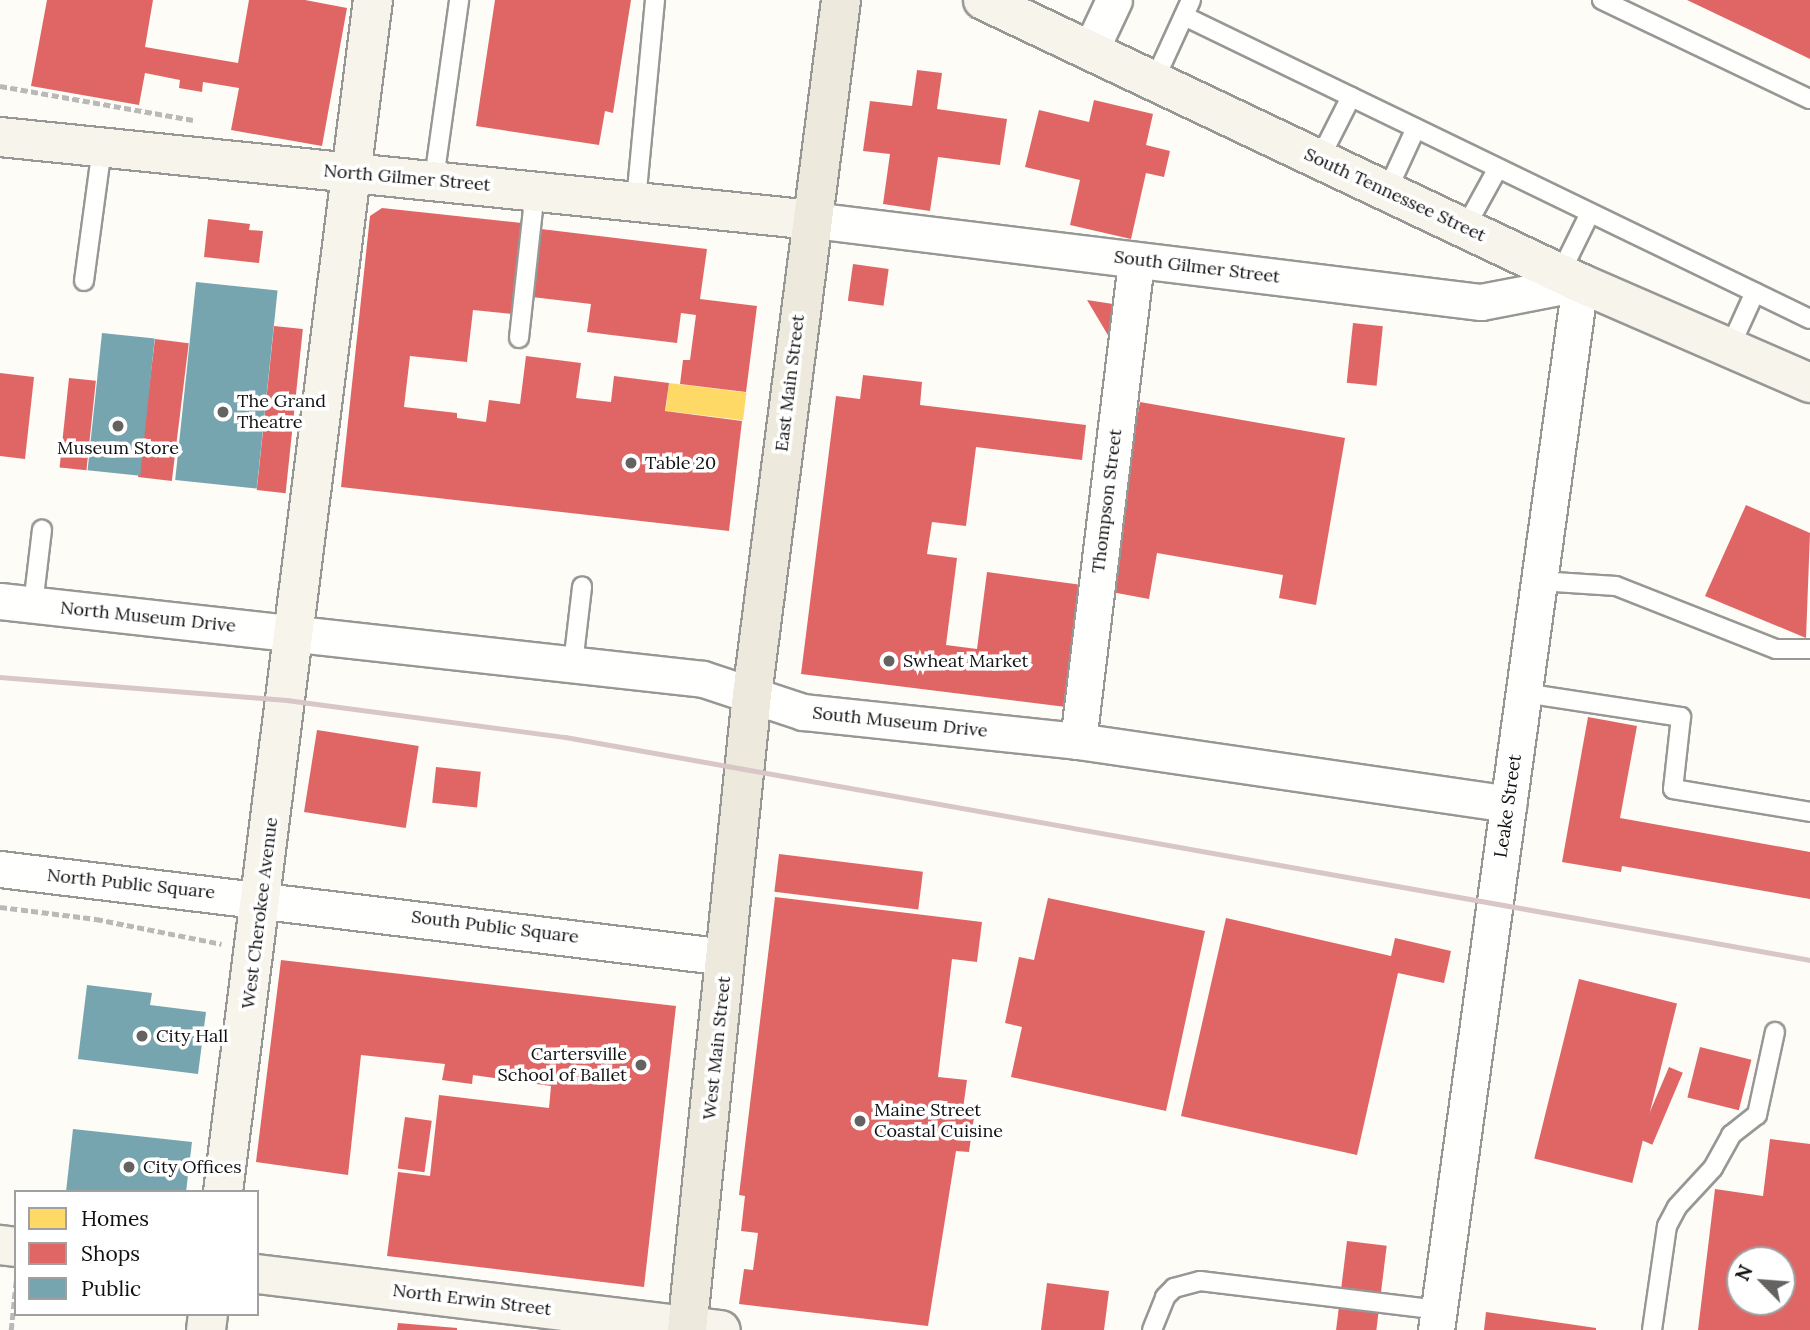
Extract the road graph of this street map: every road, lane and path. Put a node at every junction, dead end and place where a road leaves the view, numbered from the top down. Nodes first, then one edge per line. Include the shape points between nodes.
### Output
1 (373, 0) edge
2 (459, 0) edge
3 (655, 0) edge
4 (841, 0) edge
5 (983, 0) edge
6 (1114, 0) edge
7 (1602, 0) edge
8 (1187, 8) edge
9 (1090, 51) junction
10 (1154, 81) junction
11 (0, 86) edge
12 (1351, 97) junction
13 (1810, 99) edge
14 (197, 122) dead end
15 (1416, 128) junction
16 (0, 137) edge
17 (102, 148) junction
18 (1319, 160) junction
19 (1499, 168) junction
20 (351, 170) junction
21 (434, 179) junction
22 (535, 190) junction
23 (1387, 191) junction
24 (636, 201) junction
25 (1590, 213) junction
26 (813, 220) junction
27 (1465, 228) junction
28 (1136, 260) junction
29 (1570, 278) junction
30 (84, 281) dead end
31 (1755, 292) junction
32 (1810, 318) edge
33 (519, 338) dead end
34 (1730, 348) junction
35 (1810, 383) edge
36 (42, 530) dead end
37 (1539, 581) junction
38 (582, 587) dead end
39 (17, 603) edge
40 (295, 634) junction
41 (1810, 649) edge
42 (573, 664) junction
43 (1524, 693) junction
44 (752, 695) junction
45 (1078, 741) junction
46 (745, 766) joint
47 (1508, 804) junction
48 (1810, 812) edge
49 (0, 869) edge
50 (263, 898) junction
51 (0, 907) edge
52 (220, 957) dead end
53 (726, 957) junction
54 (1775, 1032) dead end
55 (223, 1190) edge
56 (259, 1274) edge
57 (14, 1301) edge
58 (1437, 1320) edge
59 (699, 1329) edge
60 (11, 1330) edge
61 (1153, 1330) edge
62 (1651, 1330) edge

1 - 20 street, West Cherokee Avenue
2 - 21 lane
3 - 24 lane
4 - 26 main road, East Main Street
5 - 9 street, South Tennessee Street
6 - 9 street
7 - 13 lane
8 - 10 lane
8 - 12 lane
9 - 10 street, South Tennessee Street
10 - 18 street, South Tennessee Street
11 - 14 path via 177,114
12 - 15 lane
12 - 18 lane
15 - 19 lane
15 - 23 lane
16 - 17 street, North Gilmer Street
17 - 20 street, North Gilmer Street
17 - 30 lane
18 - 23 street, South Tennessee Street
19 - 25 lane
19 - 27 lane
20 - 21 street, North Gilmer Street
20 - 40 street, West Cherokee Avenue
21 - 22 street, North Gilmer Street
22 - 24 street, North Gilmer Street
22 - 33 lane
23 - 27 street, South Tennessee Street
24 - 26 street, North Gilmer Street
25 - 29 lane
25 - 31 lane
26 - 28 street, South Gilmer Street
26 - 44 main road, East Main Street
27 - 29 street, South Tennessee Street
28 - 29 street, South Gilmer Street via 1481,302
28 - 45 street, Thompson Street
29 - 34 street, South Tennessee Street
29 - 37 street, Leake Street
31 - 32 lane
31 - 34 lane
34 - 35 street, South Tennessee Street
36 - 39 lane
37 - 41 lane via 1616,586 1776,649
37 - 43 street, Leake Street
38 - 42 lane
39 - 40 street, North Museum Drive
40 - 42 street, South Museum Drive
40 - 50 street, West Cherokee Avenue
42 - 44 street, South Museum Drive via 703,679
43 - 47 street, Leake Street
43 - 48 lane via 1681,717 1673,789
44 - 45 street, South Museum Drive via 803,712
44 - 46 main road, East Main Street
45 - 47 street, South Museum Drive
46 - 53 main road, West Main Street
47 - 58 street, Leake Street
49 - 50 street, North Public Square
50 - 53 street, South Public Square
50 - 55 street, West Cherokee Avenue
51 - 52 path via 96,919 222,944
53 - 59 main road, West Main Street
54 - 62 lane via 1757,1115 1731,1135 1713,1168 1677,1207 1667,1226
56 - 59 street, North Erwin Street
57 - 60 path
58 - 61 lane via 1200,1281 1174,1288 1165,1297

